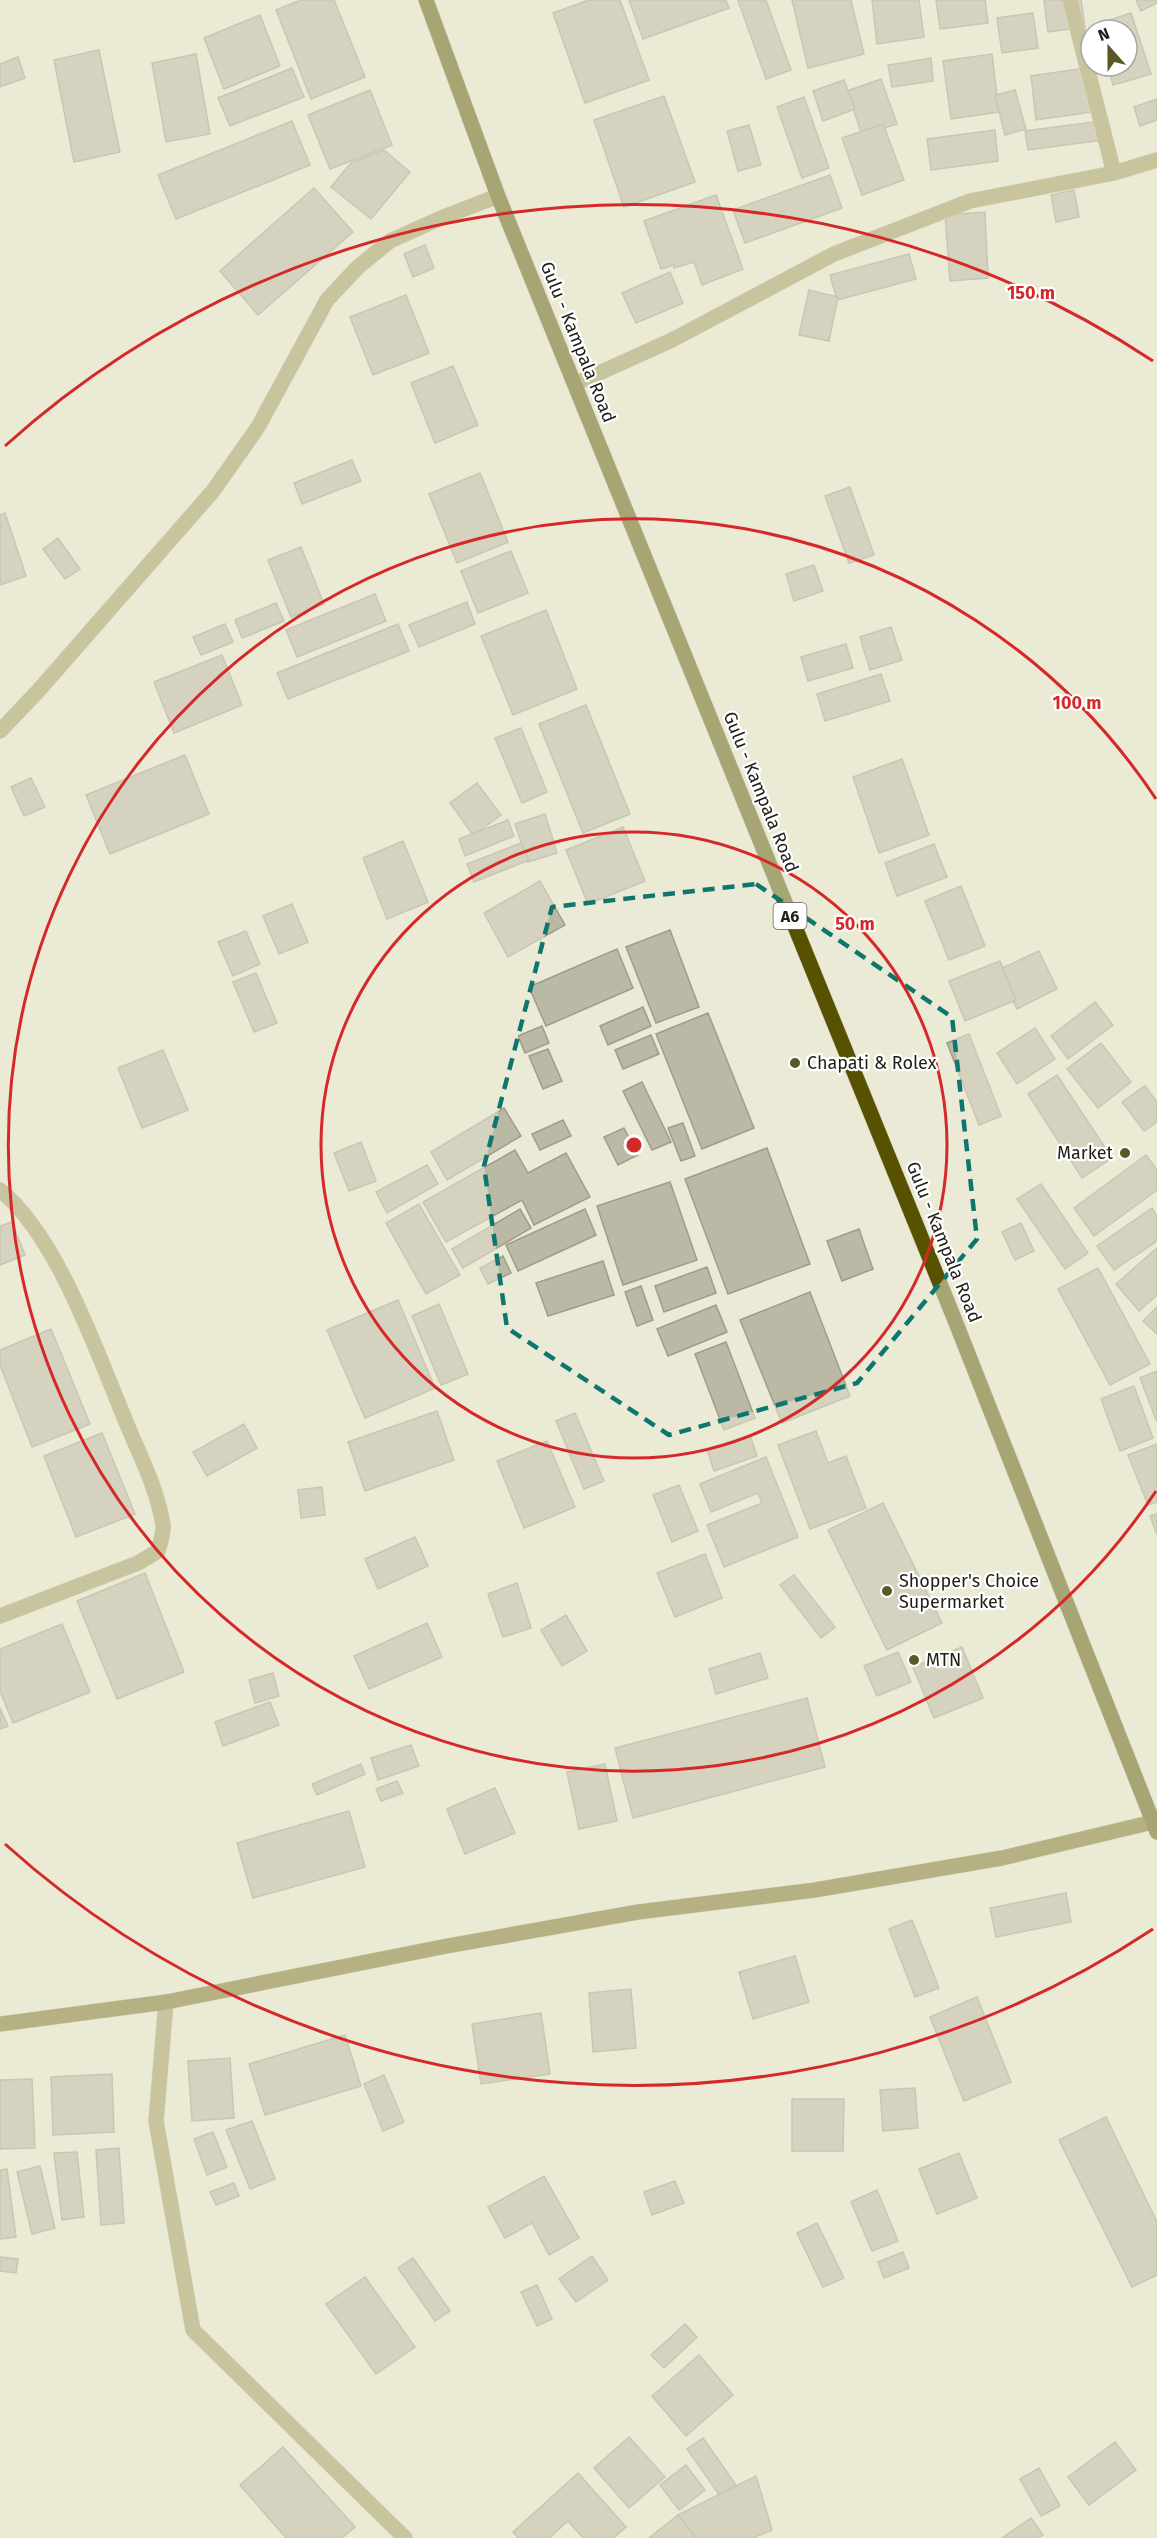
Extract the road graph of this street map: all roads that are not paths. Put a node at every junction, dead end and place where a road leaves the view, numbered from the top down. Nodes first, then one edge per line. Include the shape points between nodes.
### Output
1 (426, 0) edge
2 (1070, 0) edge
3 (1157, 160) edge
4 (1114, 173) junction
5 (498, 196) junction
6 (574, 384) junction
7 (0, 730) edge
8 (0, 1190) edge
9 (0, 1616) edge
10 (1155, 1827) edge
11 (166, 2002) junction
12 (0, 2024) edge
13 (405, 2538) edge

1 - 5 main road, Gulu - Kampala Road / A6
2 - 4 street
3 - 4 street
4 - 6 street via 960,205 834,254 672,340
5 - 6 main road, Gulu - Kampala Road / A6
5 - 7 street via 390,241 350,275 327,300 258,427 213,491
6 - 10 main road, Gulu - Kampala Road / A6 via 954,1318
8 - 9 street via 15,1202 50,1253 86,1324 155,1492 164,1528 158,1551 138,1563
10 - 11 street via 815,1890 638,1912
11 - 12 street
11 - 13 street via 156,2121 193,2330

